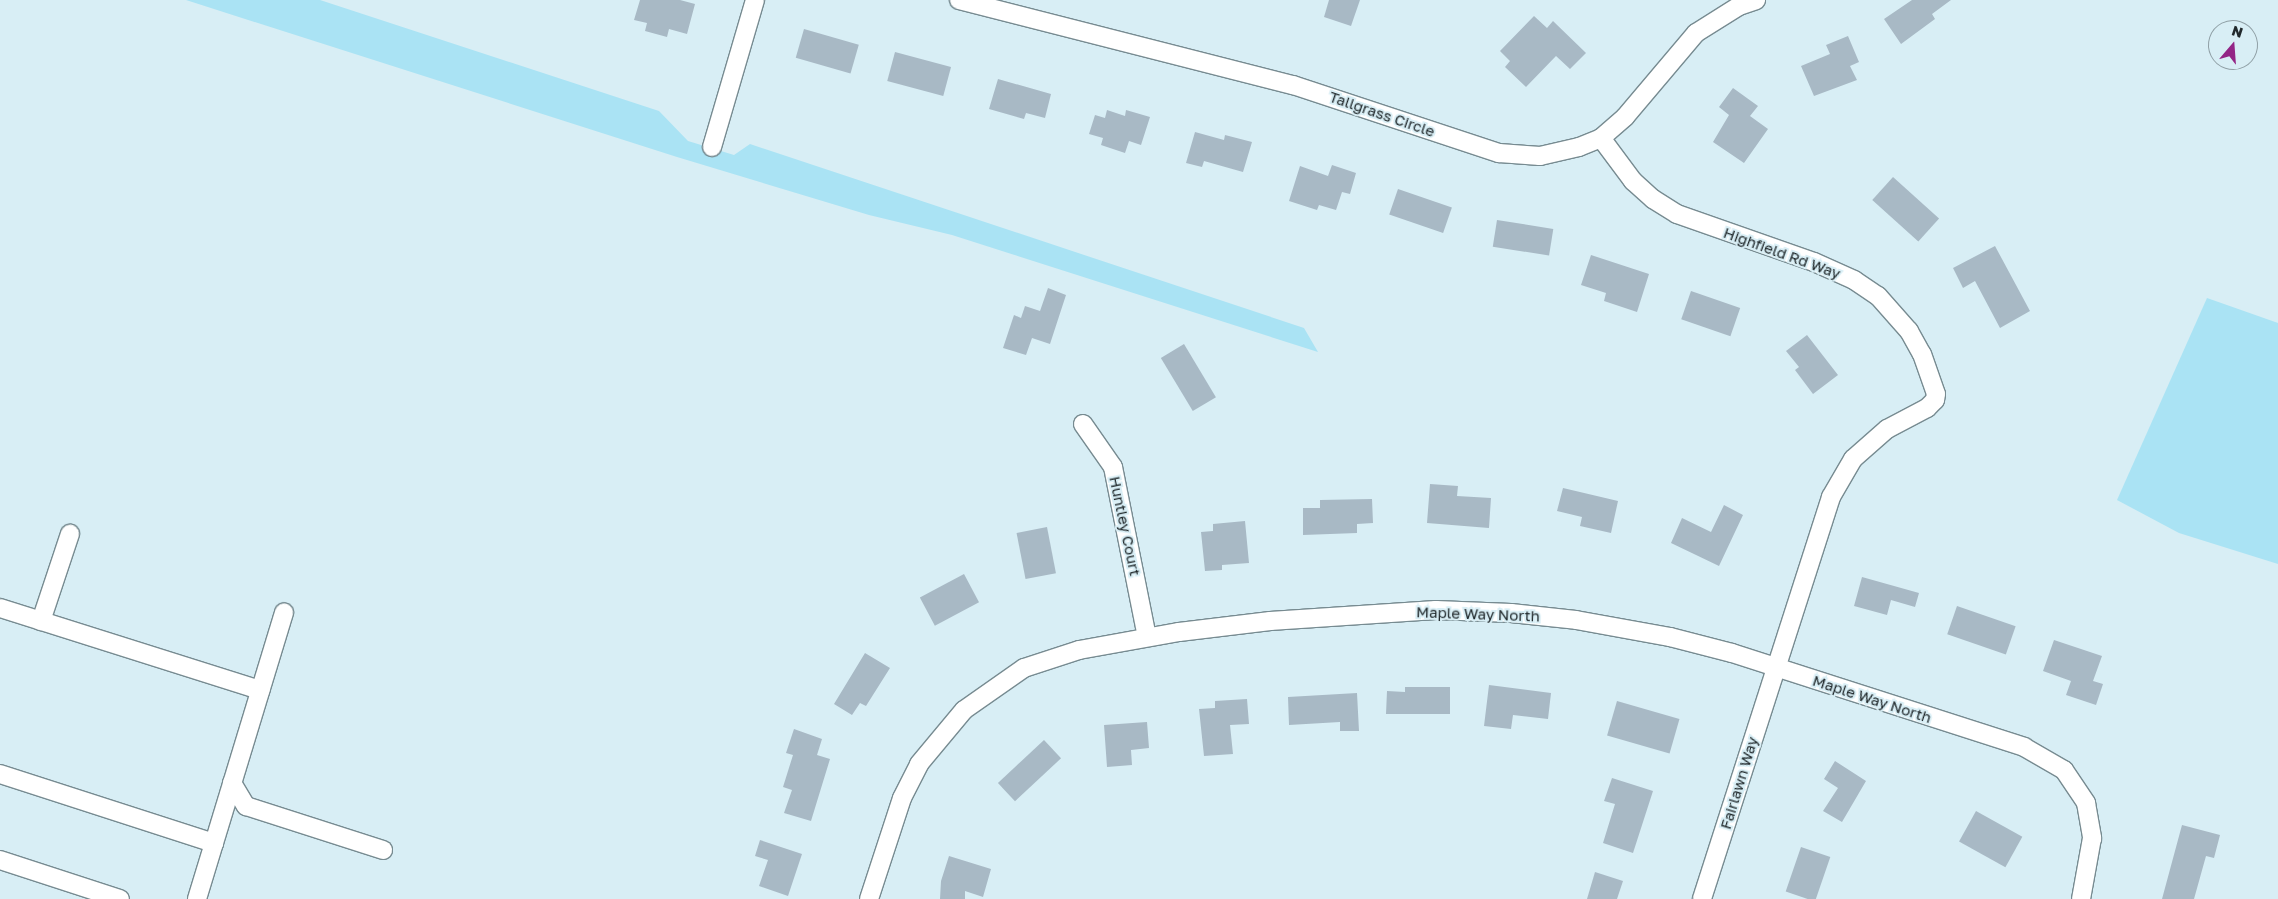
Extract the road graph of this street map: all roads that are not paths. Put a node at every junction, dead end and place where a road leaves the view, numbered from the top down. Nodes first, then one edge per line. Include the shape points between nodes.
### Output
1 (755, 0) edge
2 (959, 0) edge
3 (1756, 0) edge
4 (1601, 138) junction
5 (712, 147) dead end
6 (1084, 424) dead end
7 (70, 534) dead end
8 (0, 608) edge
9 (284, 612) dead end
10 (41, 620) junction
11 (1147, 637) junction
12 (1776, 668) junction
13 (260, 690) junction
14 (0, 774) edge
15 (232, 782) junction
16 (214, 843) junction
17 (383, 850) dead end
18 (0, 860) edge
19 (120, 899) edge
20 (197, 899) edge
21 (869, 899) edge
22 (1702, 899) edge
23 (2081, 899) edge

1 - 5 street
2 - 4 street, Tallgrass Circle via 1293,85 1499,153 1540,156 1570,150
3 - 4 street, Tallgrass Circle via 1739,6 1696,33 1625,117
4 - 12 street, Highfield Rd Way via 1634,181 1653,199 1677,214 1820,265 1878,296 1909,331 1932,379 1935,400 1870,442 1853,459 1831,497
6 - 11 street, Huntley Court via 1113,467
7 - 10 street
8 - 10 street
9 - 13 street
10 - 13 street
11 - 12 street, Maple Way North via 1270,621 1371,613 1436,610 1511,612 1625,627
11 - 21 street, Maple Way North via 1079,650 1041,662 1000,682 964,710 919,764 902,798
12 - 22 street, Fairlawn Way
12 - 23 street, Maple Way North via 2024,747 2055,762 2081,792 2091,827 2090,859
13 - 15 street
14 - 16 street
15 - 16 street
15 - 17 street via 246,806
16 - 20 street
18 - 19 street

